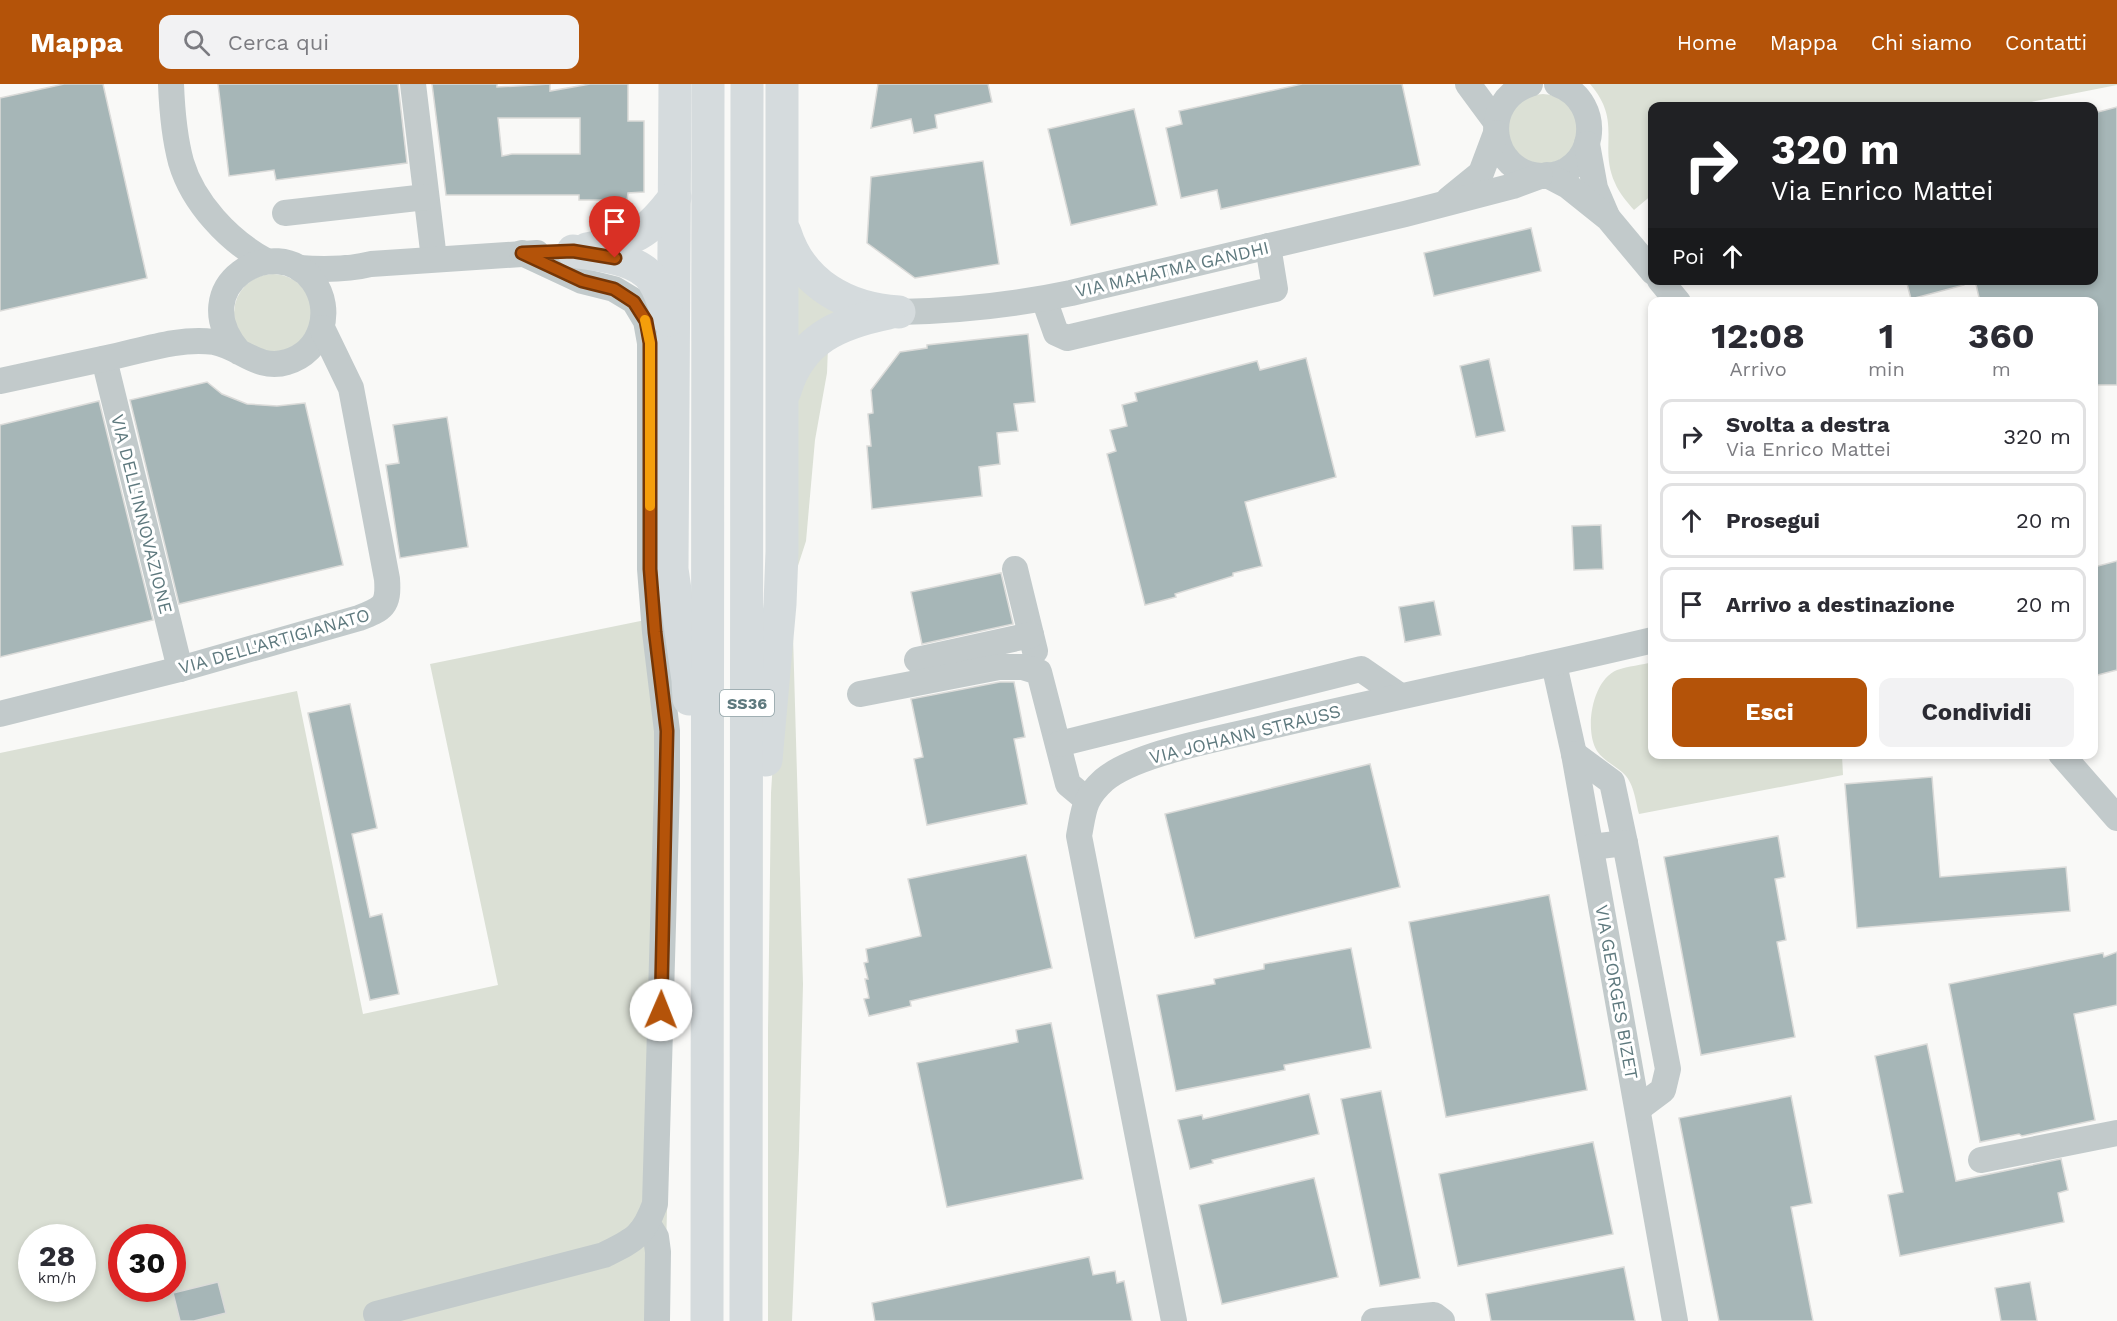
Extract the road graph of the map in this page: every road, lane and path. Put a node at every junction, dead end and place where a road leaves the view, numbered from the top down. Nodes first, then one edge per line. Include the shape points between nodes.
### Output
1 (171, 84) edge
2 (412, 84) edge
3 (675, 84) edge
4 (708, 84) edge
5 (747, 84) edge
6 (1468, 84) edge
7 (1530, 84) edge
8 (1557, 84) edge
9 (782, 87) edge
10 (1496, 128) junction
11 (1587, 144) junction
12 (1544, 176) junction
13 (426, 197) junction
14 (675, 197) junction
15 (1442, 204) junction
16 (285, 213) dead end
17 (782, 213) junction
18 (1608, 219) junction
19 (220, 227) junction
20 (1268, 246) junction
21 (573, 251) junction
22 (522, 253) junction
23 (434, 259) junction
24 (266, 261) junction
25 (1648, 266) edge
26 (299, 268) junction
27 (354, 268) junction
28 (1664, 285) edge
29 (1674, 297) edge
30 (223, 299) junction
31 (1044, 299) junction
32 (862, 312) junction
33 (899, 312) joint
34 (323, 320) junction
35 (674, 337) junction
36 (178, 342) junction
37 (239, 352) junction
38 (302, 355) junction
39 (104, 359) junction
40 (344, 372) junction
41 (0, 381) edge
42 (782, 409) junction
43 (1015, 569) dead end
44 (1031, 635) junction
45 (1648, 641) edge
46 (917, 660) dead end
47 (1554, 664) junction
48 (180, 669) junction
49 (1039, 672) junction
50 (860, 694) dead end
51 (1400, 696) junction
52 (0, 714) edge
53 (1059, 744) junction
54 (1574, 754) junction
55 (2065, 759) edge
56 (1086, 799) junction
57 (2117, 818) edge
58 (1625, 843) junction
59 (1591, 847) junction
60 (708, 888) junction
61 (746, 888) junction
62 (1638, 1108) junction
63 (2117, 1133) edge
64 (1981, 1160) dead end
65 (648, 1224) junction
66 (376, 1314) dead end
67 (657, 1321) edge
68 (707, 1321) edge
69 (746, 1321) edge
70 (1174, 1321) edge
71 (1374, 1321) edge
72 (1442, 1321) edge
73 (1675, 1321) edge

1 - 19 street via 172,121 181,164 197,196
2 - 13 street
3 - 14 highway
4 - 60 highway, SS36
5 - 61 highway, SS36
6 - 10 street
7 - 10 street, VIA MAHATMA GANDHI via 1510,95 1499,110
8 - 11 street via 1574,93 1586,110 1590,127
9 - 17 highway
10 - 12 street via 1498,144 1506,158 1525,172
10 - 15 street, VIA MAHATMA GANDHI via 1481,172
11 - 12 street, VIA MAHATMA GANDHI via 1570,167
11 - 18 street via 1595,188
12 - 15 street, VIA MAHATMA GANDHI
12 - 18 street via 1568,186
13 - 16 street
13 - 23 street
14 - 21 highway via 641,233 624,241
14 - 35 highway
15 - 20 street, VIA MAHATMA GANDHI
17 - 32 highway via 794,256 812,279
17 - 42 highway
18 - 25 street
19 - 24 street via 246,250
19 - 30 street via 228,250
20 - 31 street, VIA MAHATMA GANDHI
20 - 31 street via 1275,289 1067,338 1056,333
21 - 22 street
21 - 35 highway via 615,258 652,279
22 - 23 street
22 - 65 street via 582,281 614,289 634,302 646,321 650,343 650,569 667,731 667,786 656,1204
23 - 27 street
24 - 26 street
24 - 30 street via 235,277
26 - 27 street
26 - 34 street via 321,294
27 - 34 street via 332,291
28 - 29 street
30 - 36 street via 207,321
30 - 37 street via 222,325
31 - 33 street, VIA MAHATMA GANDHI via 970,309
32 - 33 highway
32 - 42 highway via 812,345 794,367
34 - 38 street via 314,344
34 - 40 street, VIA DELL'ARTIGIANATO
35 - 60 highway via 672,570 688,680 692,774
36 - 37 street via 215,342
36 - 39 street
37 - 38 street via 270,364
38 - 40 street via 330,362
39 - 41 street
39 - 48 street, VIA DELL'INNOVAZIONE
40 - 48 street, VIA DELL'ARTIGIANATO via 351,388 387,579 385,604 359,618
42 - 61 highway via 781,579 766,755 765,840
43 - 44 street
44 - 46 street
44 - 49 street
45 - 47 street, VIA JOHANN STRAUSS
47 - 51 street, VIA JOHANN STRAUSS
47 - 54 street, VIA GEORGES BIZET
48 - 52 street, VIA DELL'ARTIGIANATO
49 - 50 street via 999,667
49 - 53 street
51 - 53 street via 1362,669
51 - 56 street, VIA JOHANN STRAUSS via 1180,748 1131,764 1105,779
53 - 56 street via 1068,784
54 - 58 street via 1612,782
54 - 59 street, VIA GEORGES BIZET
55 - 57 street
56 - 70 street via 1079,836
58 - 59 street
58 - 62 street via 1668,1069 1663,1090
59 - 62 street, VIA GEORGES BIZET
60 - 68 highway, SS36
61 - 69 highway, SS36
62 - 73 street, VIA GEORGES BIZET
63 - 64 street
65 - 66 street via 632,1241 604,1255
65 - 67 street via 656,1237 658,1252
71 - 72 street via 1434,1315

